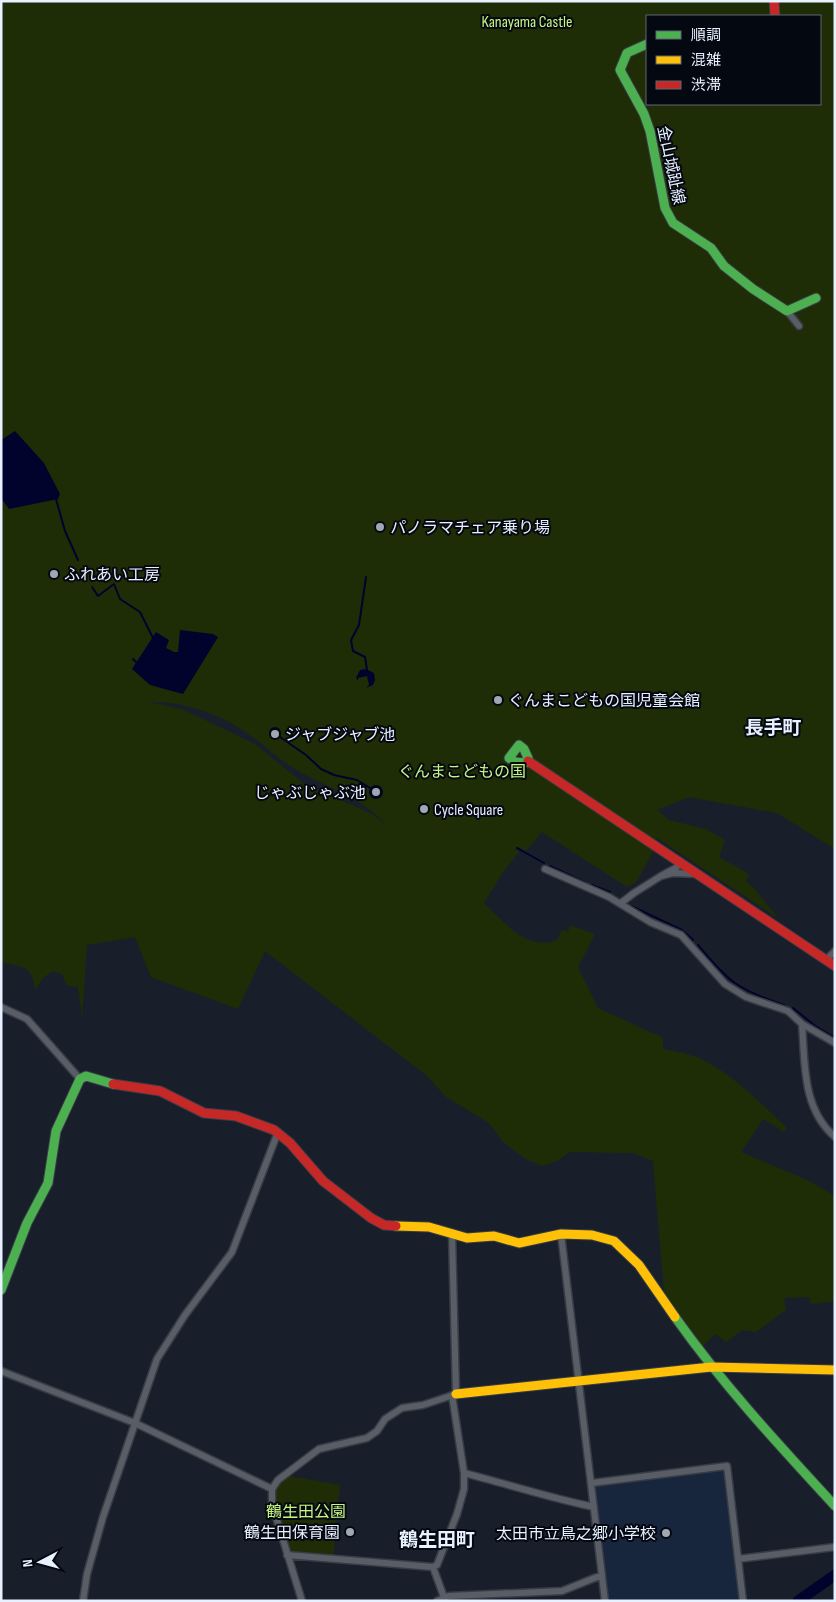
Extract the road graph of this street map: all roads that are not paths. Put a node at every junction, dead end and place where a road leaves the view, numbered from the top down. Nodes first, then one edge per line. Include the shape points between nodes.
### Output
1 (774, 1) edge
2 (775, 15) edge
3 (646, 44) edge
4 (816, 298) dead end
5 (788, 311) junction
6 (800, 326) dead end
7 (528, 760) dead end
8 (680, 862) junction
9 (545, 869) dead end
10 (698, 874) junction
11 (662, 876) junction
12 (621, 903) junction
13 (835, 951) edge
14 (826, 960) junction
15 (835, 966) edge
16 (1, 1007) edge
17 (802, 1024) junction
18 (835, 1043) edge
19 (80, 1079) junction
20 (278, 1132) junction
21 (835, 1137) edge
22 (452, 1233) junction
23 (561, 1234) junction
24 (1, 1290) edge
25 (711, 1367) junction
26 (835, 1370) edge
27 (1, 1371) edge
28 (579, 1380) junction
29 (454, 1395) junction
30 (135, 1423) junction
31 (464, 1473) junction
32 (592, 1483) junction
33 (272, 1488) junction
34 (835, 1506) edge
35 (594, 1507) junction
36 (835, 1546) edge
37 (287, 1555) junction
38 (738, 1559) junction
39 (433, 1568) junction
40 (602, 1574) junction
41 (444, 1599) edge
42 (83, 1601) edge
43 (302, 1601) edge
44 (437, 1601) edge
45 (605, 1601) edge
46 (743, 1601) edge

1 - 2 street
3 - 5 street, 金山城趾線 via 627,53 620,70 650,130 667,214 673,223 711,248 736,276
4 - 5 street
5 - 6 street
7 - 8 street
8 - 10 street
8 - 11 street
9 - 12 street
10 - 11 street
10 - 14 street
11 - 12 street
12 - 17 street via 650,922 685,938 721,980 738,993 788,1011
13 - 14 street
14 - 15 street
16 - 19 street via 27,1019
17 - 18 street
17 - 21 street via 809,1096 824,1127
19 - 20 street via 86,1076 160,1091 204,1113 241,1117
19 - 24 street via 56,1131 48,1183 27,1223
20 - 22 street via 323,1181 380,1223
20 - 30 street via 232,1252 157,1359
22 - 23 street via 467,1238 494,1236 520,1243
22 - 29 street
23 - 25 street via 603,1237 621,1245 655,1286
23 - 28 street
25 - 26 street
25 - 28 street
25 - 34 street
27 - 30 street
28 - 29 street
28 - 32 street
29 - 31 street
29 - 33 street via 402,1408 385,1419 377,1432 367,1438 320,1449 283,1475
30 - 33 street
30 - 42 street via 103,1516
31 - 35 street via 549,1498
31 - 39 street via 464,1489 457,1514 441,1561
32 - 35 street
32 - 38 street via 727,1466
33 - 37 street via 272,1504
35 - 40 street
36 - 38 street
37 - 39 street
37 - 43 street
38 - 46 street
39 - 41 street
40 - 41 street via 562,1591
40 - 45 street
41 - 44 street

